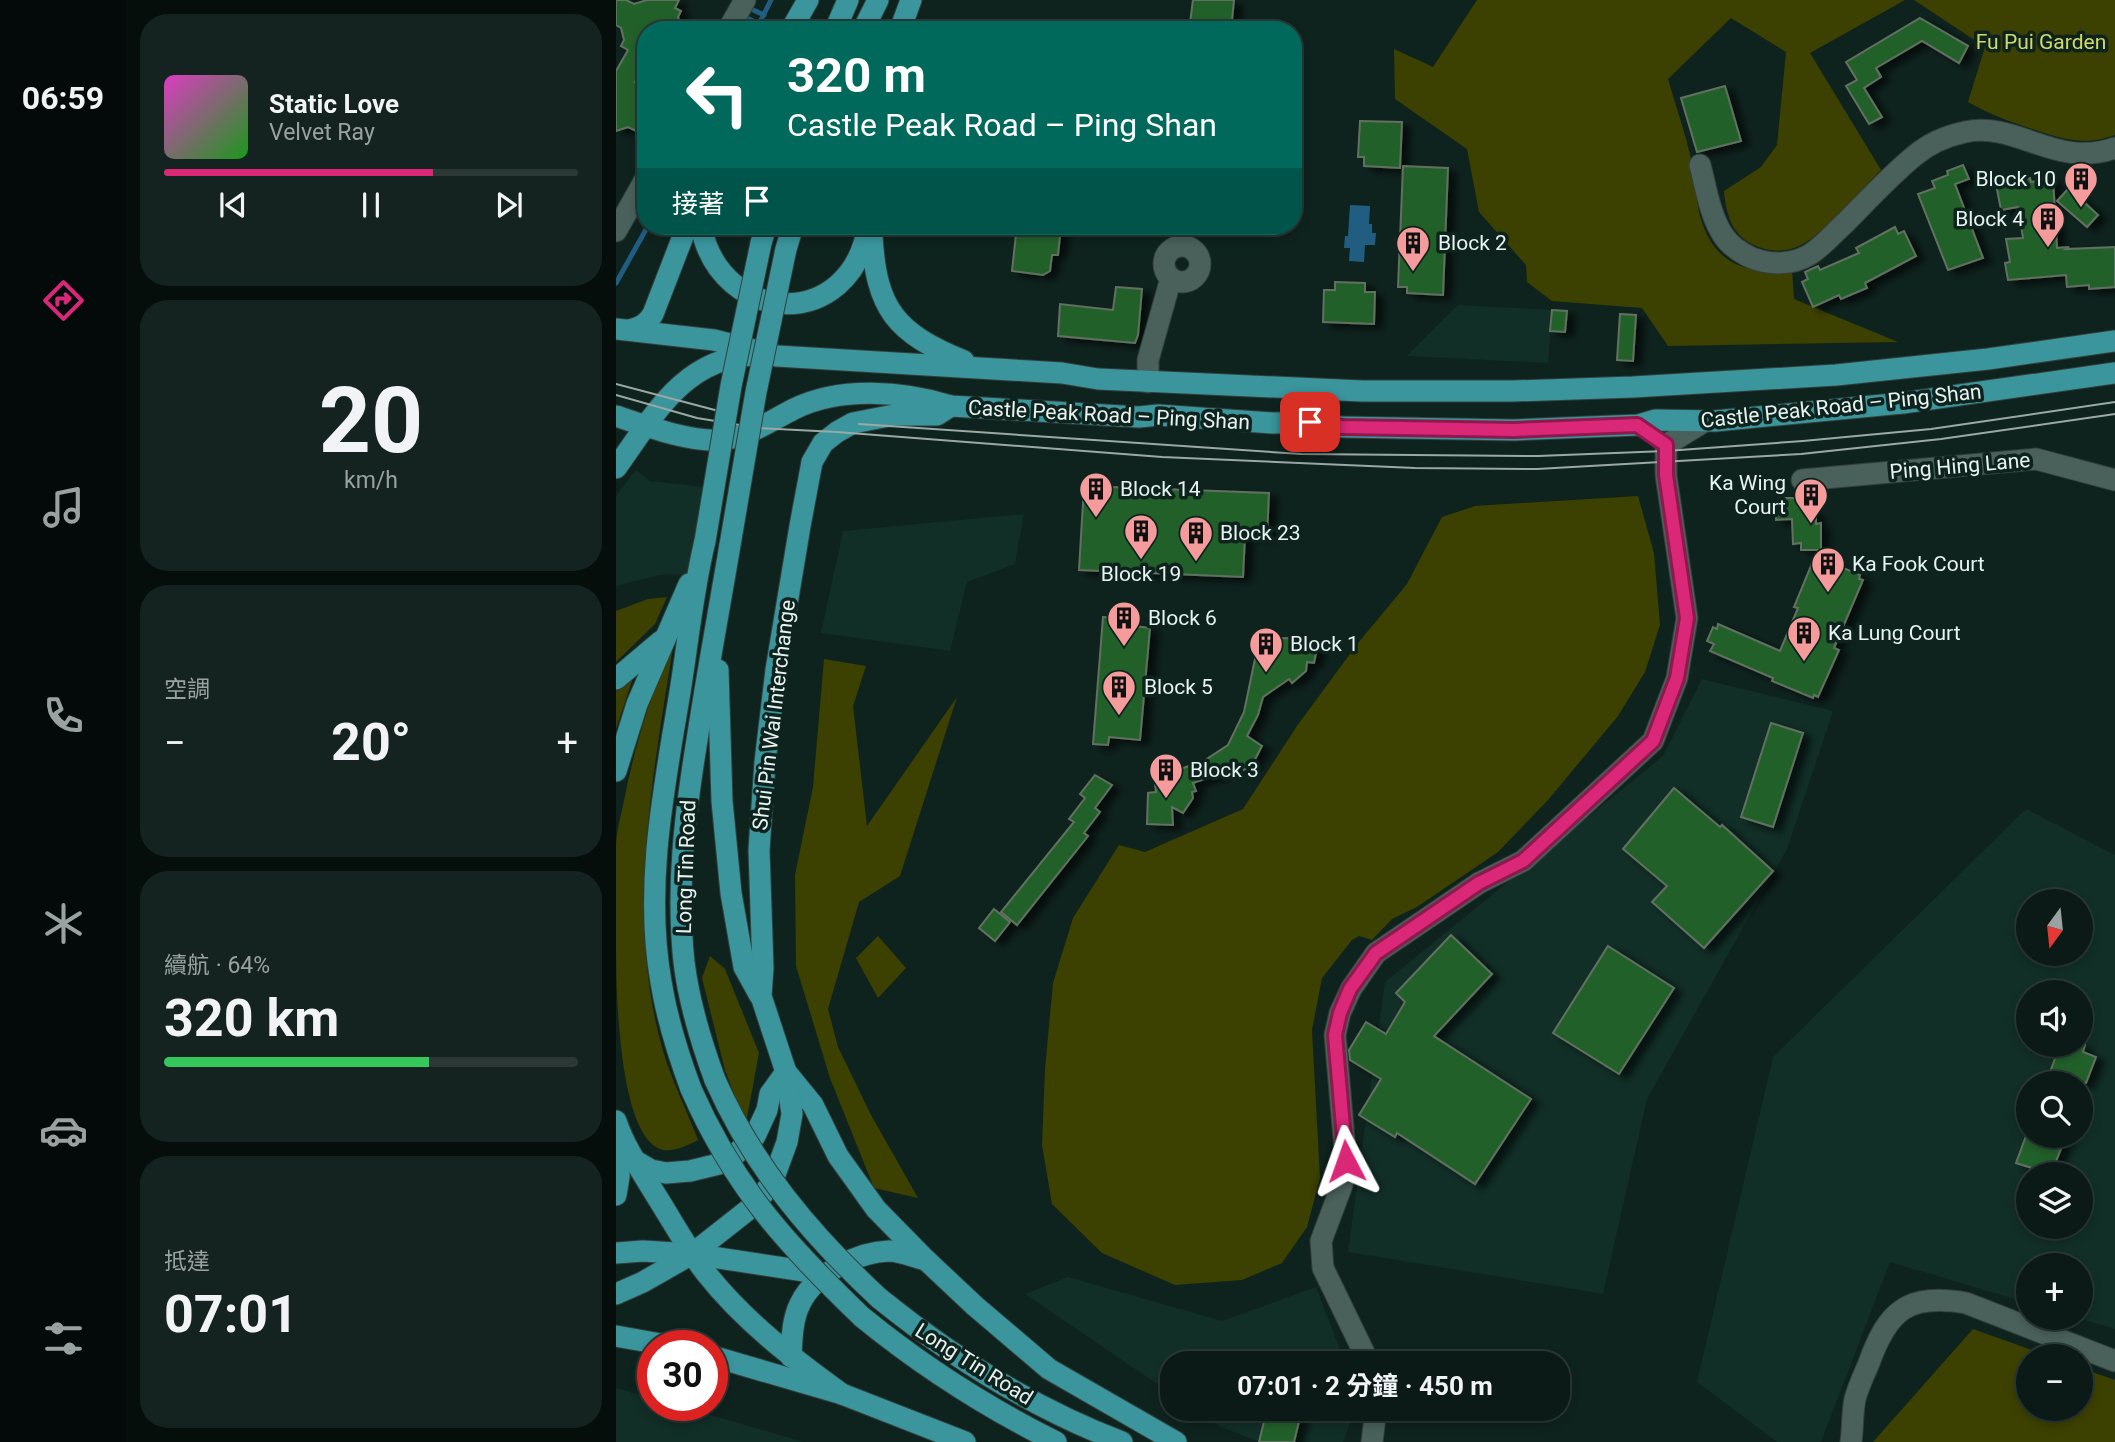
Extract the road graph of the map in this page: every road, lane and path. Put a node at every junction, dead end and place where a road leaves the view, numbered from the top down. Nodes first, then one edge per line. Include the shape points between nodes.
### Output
1 (745, 0) edge
2 (808, 0) edge
3 (848, 0) edge
4 (878, 0) edge
5 (911, 0) edge
6 (733, 21) edge
7 (796, 21) edge
8 (839, 21) edge
9 (868, 21) edge
10 (903, 21) edge
11 (2115, 148) edge
12 (1700, 165) dead end
13 (637, 194) edge
14 (616, 231) edge
15 (684, 235) edge
16 (704, 235) edge
17 (763, 235) edge
18 (790, 235) edge
19 (867, 235) edge
20 (871, 235) edge
21 (1171, 278) dead end
22 (623, 329) edge
23 (2115, 341) edge
24 (777, 356) junction
25 (980, 368) junction
26 (2115, 373) edge
27 (1148, 382) junction
28 (951, 406) junction
29 (616, 416) edge
30 (1705, 421) junction
31 (647, 425) junction
32 (1637, 425) junction
33 (1666, 445) junction
34 (616, 468) edge
35 (1802, 480) dead end
36 (2115, 480) edge
37 (704, 546) junction
38 (722, 591) junction
39 (666, 637) junction
40 (616, 679) edge
41 (616, 771) edge
42 (761, 996) junction
43 (786, 1072) junction
44 (618, 1127) edge
45 (634, 1160) junction
46 (616, 1195) edge
47 (616, 1253) edge
48 (692, 1254) junction
49 (926, 1260) junction
50 (824, 1274) junction
51 (616, 1294) edge
52 (616, 1336) edge
53 (637, 1340) edge
54 (1363, 1351) edge
55 (791, 1357) junction
56 (728, 1361) edge
57 (2115, 1361) edge
58 (842, 1394) junction
59 (1375, 1421) edge
60 (965, 1442) edge
61 (1056, 1442) edge
62 (1122, 1442) edge
63 (1176, 1442) edge
64 (1372, 1442) edge
65 (1851, 1442) edge

1 - 6 street
2 - 7 main road
3 - 8 main road
4 - 9 main road
5 - 10 main road
11 - 12 street via 2077,155 1997,131 1968,131 1939,139 1914,155 1826,242 1808,256 1785,263 1762,262 1740,252 1724,236
13 - 14 street
15 - 22 main road via 653,314 640,327
16 - 19 main road via 709,251 732,283 754,297 779,303 812,299 845,279
17 - 37 main road, Long Tin Road, bridge
18 - 38 main road, Long Tin Road, bridge via 755,392
20 - 25 main road via 877,282 895,318 934,349
21 - 27 street via 1148,360
22 - 24 main road, Castle Peak Road – Ping Shan via 714,340
23 - 27 main road, Castle Peak Road – Ping Shan via 1870,372 1633,387 1362,391
24 - 25 main road, Castle Peak Road – Ping Shan
24 - 31 main road via 727,358 707,365 677,388
25 - 27 main road, Castle Peak Road – Ping Shan
26 - 30 main road, Castle Peak Road – Ping Shan via 1903,403
28 - 31 main road, Castle Peak Road – Ping Shan via 928,399 838,396 796,408 738,437 719,440
28 - 32 main road, Castle Peak Road – Ping Shan via 1342,427 1514,430
28 - 42 main road, Shui Pin Wai Interchange via 937,415 894,415 853,424 823,443 813,462 765,762 759,850
29 - 31 main road, Castle Peak Road – Ping Shan
30 - 32 main road, Castle Peak Road – Ping Shan via 1655,420
30 - 33 street
31 - 34 main road
32 - 33 street
33 - 54 street via 1666,475 1687,618 1677,678 1653,741 1523,861 1479,883 1376,953 1350,989 1340,1013 1335,1035 1346,1161 1321,1241 1323,1268
35 - 36 street, Ping Hing Lane via 2036,459
37 - 39 main road
37 - 61 main road, Long Tin Road, bridge via 662,802 655,880 660,980 691,1089 729,1165 807,1264 862,1317 926,1367
38 - 42 main road via 718,695 728,867 744,967
38 - 62 main road, Long Tin Road, bridge via 690,788 681,881 688,989 699,1036 729,1113 770,1181 824,1245 879,1298 992,1379
39 - 40 main road
39 - 41 main road
42 - 43 main road, Shui Pin Wai Interchange
43 - 45 main road via 769,1094 755,1136 727,1162 666,1173
43 - 48 main road, Shui Pin Wai Interchange via 792,1114 772,1183 753,1206
43 - 49 main road via 813,1105 838,1156 876,1209
44 - 45 main road
44 - 46 main road
45 - 48 main road
47 - 48 main road
48 - 50 main road
48 - 51 main road, Shui Pin Wai Interchange
48 - 55 main road via 755,1326
49 - 50 main road via 890,1251 854,1259
49 - 63 main road via 1049,1369
50 - 55 main road via 800,1302
52 - 53 main road
55 - 58 main road
56 - 58 main road
57 - 65 street via 1966,1303 1923,1300 1904,1307 1877,1341 1855,1399
58 - 60 main road
59 - 64 street

